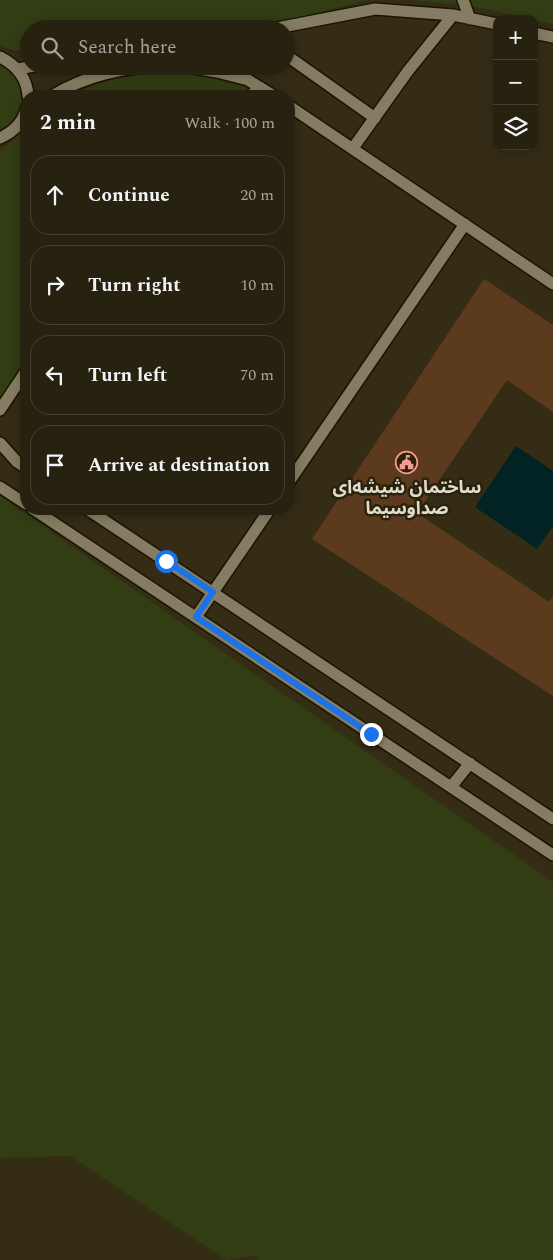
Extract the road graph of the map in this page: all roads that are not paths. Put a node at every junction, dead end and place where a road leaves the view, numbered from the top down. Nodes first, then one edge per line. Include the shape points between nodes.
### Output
1 (463, 0) edge
2 (453, 15) junction
3 (470, 19) junction
4 (493, 23) edge
5 (295, 25) edge
6 (538, 33) edge
7 (552, 37) edge
8 (0, 57) edge
9 (295, 61) edge
10 (18, 69) joint
11 (20, 72) edge
12 (22, 75) edge
13 (104, 75) edge
14 (230, 75) edge
15 (243, 75) edge
16 (242, 78) junction
17 (260, 87) junction
18 (27, 90) edge
19 (64, 90) edge
20 (257, 90) edge
21 (265, 90) edge
22 (295, 110) edge
23 (375, 118) junction
24 (20, 122) edge
25 (0, 138) edge
26 (353, 148) junction
27 (465, 224) junction
28 (553, 284) edge
29 (20, 380) edge
30 (0, 410) edge
31 (0, 442) edge
32 (20, 464) edge
33 (295, 473) edge
34 (0, 487) edge
35 (20, 500) edge
36 (42, 515) edge
37 (96, 515) edge
38 (266, 515) edge
39 (213, 592) junction
40 (196, 617) junction
41 (470, 763) junction
42 (451, 787) junction
43 (553, 819) edge
44 (553, 855) edge

1 - 3 lane
2 - 3 lane
2 - 5 lane via 375,9
2 - 23 lane
3 - 4 lane
6 - 7 lane
8 - 10 lane
9 - 23 lane
10 - 11 lane
12 - 18 lane
13 - 19 lane
14 - 16 lane
15 - 16 lane
16 - 17 lane
17 - 20 lane
17 - 21 lane
22 - 26 lane
23 - 26 lane
24 - 25 lane
26 - 27 lane
27 - 28 lane
27 - 33 lane
29 - 30 lane
31 - 32 lane
34 - 35 lane
36 - 40 lane
37 - 39 lane
38 - 39 lane
39 - 40 lane
39 - 41 lane
40 - 42 lane
41 - 42 lane
41 - 43 lane
42 - 44 lane

